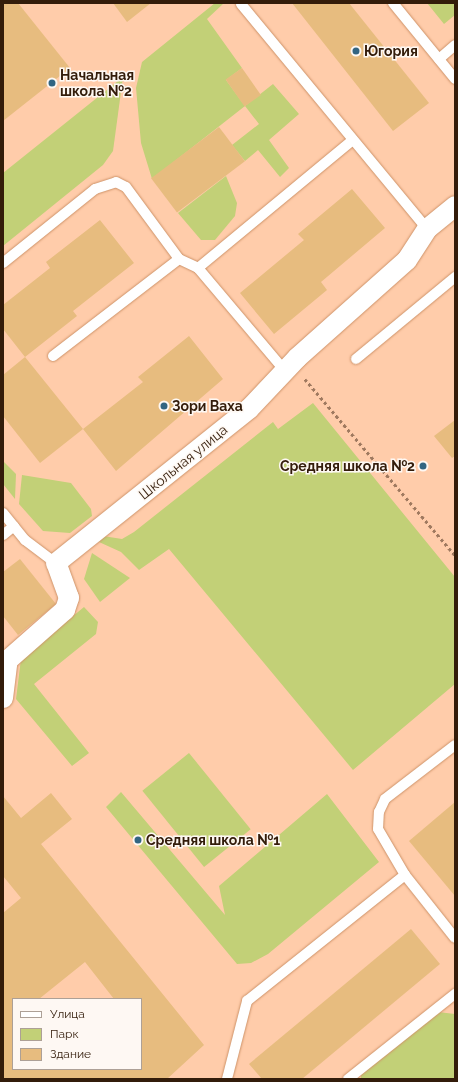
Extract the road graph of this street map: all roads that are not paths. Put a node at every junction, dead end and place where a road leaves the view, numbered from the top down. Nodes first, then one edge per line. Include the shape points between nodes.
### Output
1 (393, 3) edge
2 (241, 4) dead end
3 (455, 46) edge
4 (439, 59) junction
5 (455, 79) edge
6 (353, 140) junction
7 (455, 206) edge
8 (427, 229) junction
9 (179, 258) junction
10 (3, 263) edge
11 (198, 268) junction
12 (455, 277) edge
13 (53, 356) dead end
14 (356, 359) dead end
15 (288, 367) junction
16 (3, 513) edge
17 (14, 526) junction
18 (3, 535) edge
19 (56, 563) junction
20 (5, 657) edge
21 (3, 698) edge
22 (455, 745) edge
23 (405, 875) junction
24 (455, 938) edge
25 (455, 994) edge
26 (227, 1079) edge
27 (348, 1079) edge

1 - 4 lane
2 - 6 lane
3 - 4 lane
4 - 5 lane
6 - 8 lane
6 - 11 lane
7 - 8 street, Школьная улица
8 - 15 street, Школьная улица via 407,260
9 - 10 lane via 126,187 116,182 95,189
9 - 11 lane
9 - 13 lane
11 - 15 lane
12 - 14 lane
15 - 19 street, Школьная улица via 249,409
16 - 17 lane
17 - 18 lane
17 - 19 lane via 25,540
19 - 20 street via 69,598 66,610
20 - 21 street
22 - 23 lane via 385,799 379,812 378,829
23 - 24 lane
23 - 26 lane via 247,1001
25 - 27 lane

